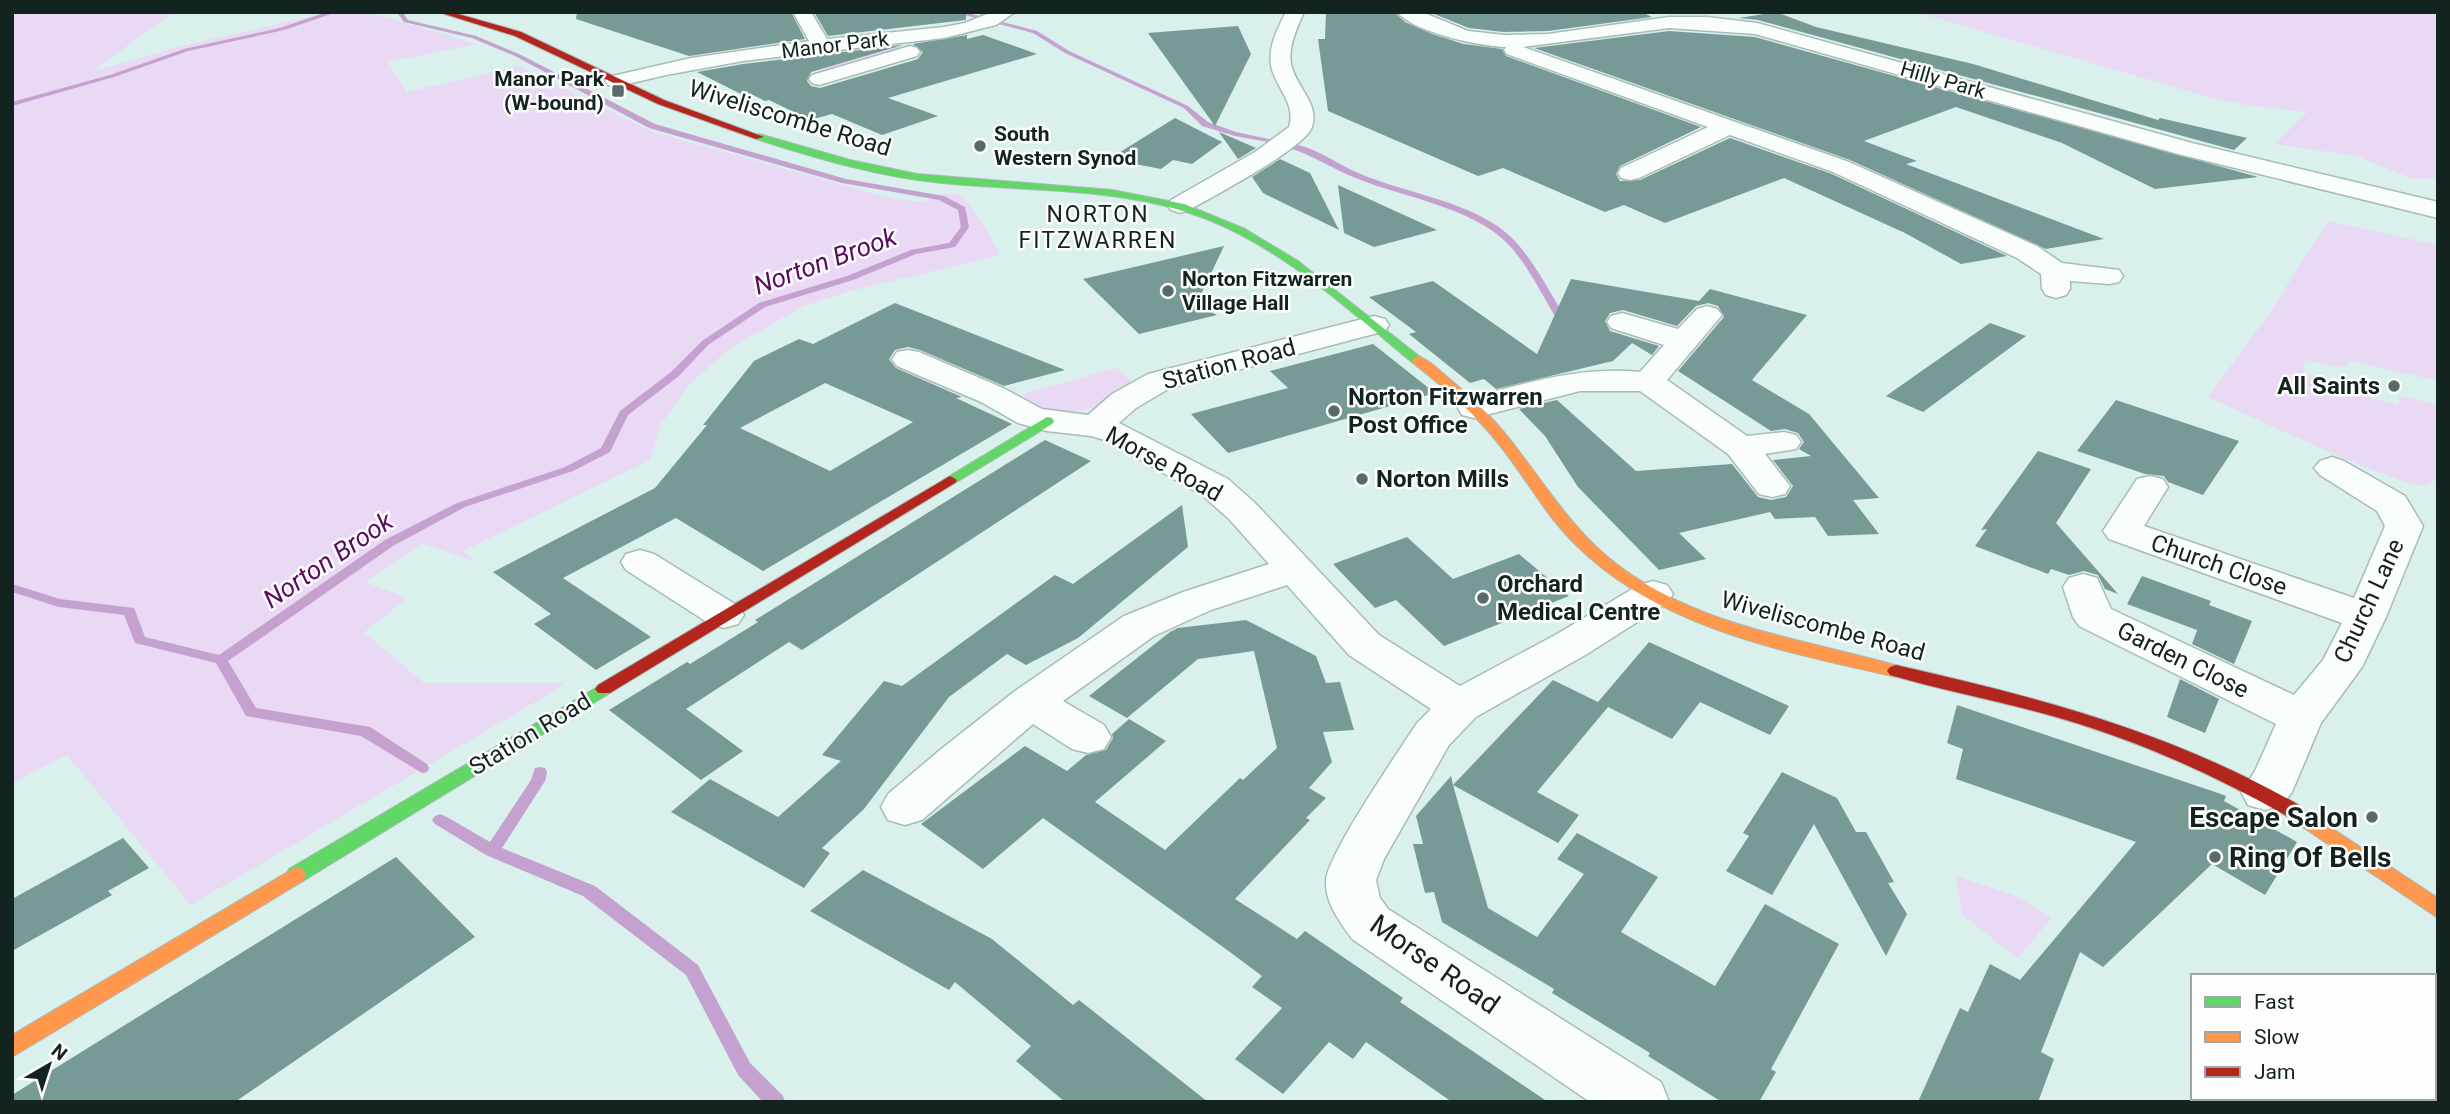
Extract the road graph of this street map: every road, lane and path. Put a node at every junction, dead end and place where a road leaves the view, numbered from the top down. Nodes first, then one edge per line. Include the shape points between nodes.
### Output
1 (442, 12) edge
2 (802, 12) edge
3 (1295, 12) edge
4 (1406, 12) edge
5 (1003, 15) edge
6 (904, 37) junction
7 (1505, 41) junction
8 (821, 45) junction
9 (766, 54) junction
10 (819, 79) junction
11 (615, 81) junction
12 (839, 89) dead end
13 (1733, 127) junction
14 (1630, 174) dead end
15 (1180, 205) junction
16 (2438, 210) edge
17 (2109, 276) dead end
18 (1707, 315) dead end
19 (1622, 322) dead end
20 (1374, 325) junction
21 (1685, 341) junction
22 (908, 359) dead end
23 (989, 359) dead end
24 (955, 379) junction
25 (1648, 382) junction
26 (1474, 408) junction
27 (1047, 421) junction
28 (1096, 426) junction
29 (1784, 442) dead end
30 (1740, 447) junction
31 (2332, 468) dead end
32 (1772, 486) dead end
33 (2150, 487) dead end
34 (640, 562) dead end
35 (1294, 569) junction
36 (2083, 587) dead end
37 (1653, 594) junction
38 (724, 615) junction
39 (2366, 617) junction
40 (1031, 702) junction
41 (1460, 706) junction
42 (2301, 717) junction
43 (1088, 737) dead end
44 (2265, 792) junction
45 (905, 807) dead end
46 (2438, 909) edge
47 (12, 1047) edge
48 (1640, 1102) edge

1 - 11 main road, Wiveliscombe Road via 518,34
2 - 8 street
3 - 15 street via 1281,49 1281,66 1301,109 1299,130 1263,157
4 - 7 street, Hilly Park via 1455,33
5 - 6 street, Manor Park via 979,24
6 - 8 street, Manor Park
6 - 10 street, Manor Park via 915,48 906,55
7 - 13 street, Hilly Park via 1510,48
7 - 16 street, Hilly Park via 1560,40 1668,22 1757,29 2186,149
8 - 9 street, Manor Park
9 - 10 street, Manor Park
9 - 11 street, Manor Park via 690,64
10 - 12 street, Manor Park
11 - 15 main road, Wiveliscombe Road via 719,124 858,165 940,180 1106,192
13 - 14 street
13 - 17 street, Hilly Park via 1939,210 2027,252 2056,280
15 - 20 main road, Wiveliscombe Road via 1250,237 1314,278
18 - 21 street
19 - 21 street
20 - 26 main road, Wiveliscombe Road
20 - 28 street, Station Road via 1159,381 1124,401
21 - 25 street
22 - 24 street, Morse Road
23 - 24 street
24 - 27 street, Morse Road
25 - 26 street via 1612,377 1570,381
25 - 30 street
26 - 37 main road, Wiveliscombe Road via 1581,541
27 - 28 street, Morse Road
27 - 38 main road, Station Road
28 - 35 street, Morse Road via 1215,488
29 - 30 street
30 - 32 street
31 - 39 street, Church Lane via 2392,504 2404,526
33 - 39 street, Church Close via 2122,531
34 - 38 street
35 - 40 street via 1139,625
35 - 41 street, Morse Road via 1364,645
36 - 42 street, Garden Close via 2093,617
37 - 41 street, Morse Road
37 - 44 main road, Wiveliscombe Road via 1764,638 2036,704 2131,732
38 - 47 main road, Station Road
39 - 42 street, Church Lane via 2341,667
40 - 43 street
40 - 45 street
41 - 48 street, Morse Road via 1433,734 1360,856 1351,880 1356,905 1370,924
42 - 44 street, Church Lane via 2275,780
44 - 46 main road, Wiveliscombe Road via 2338,836

